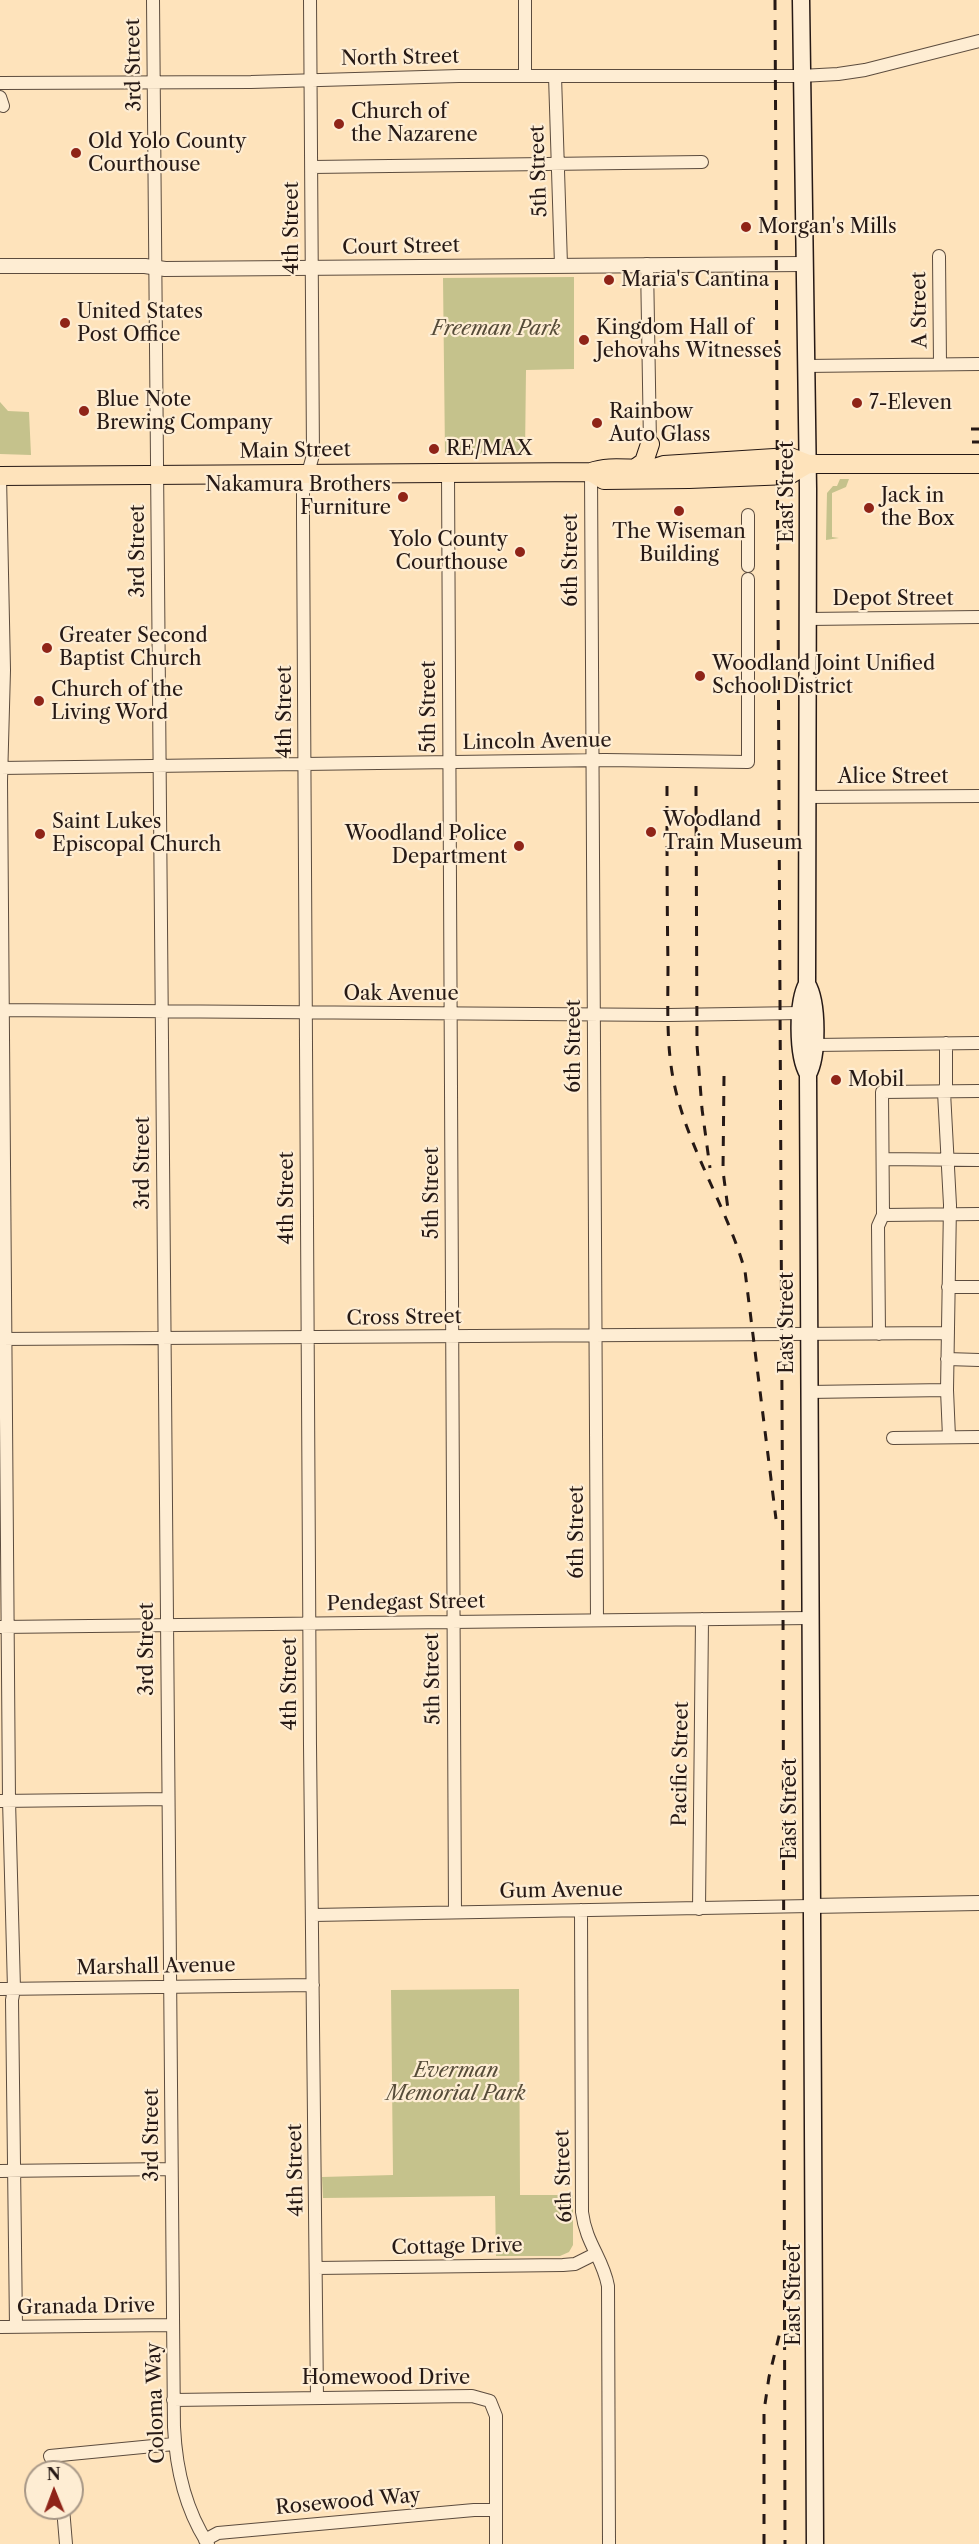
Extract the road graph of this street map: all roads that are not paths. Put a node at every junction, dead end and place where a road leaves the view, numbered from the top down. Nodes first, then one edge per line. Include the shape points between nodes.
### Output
1 (153, 0) edge
2 (310, 0) edge
3 (525, 0) edge
4 (801, 0) edge
5 (979, 41) edge
6 (525, 75) junction
7 (555, 76) junction
8 (801, 76) junction
9 (309, 80) junction
10 (154, 82) junction
11 (0, 83) edge
12 (702, 162) dead end
13 (559, 165) junction
14 (312, 167) junction
15 (939, 256) dead end
16 (647, 264) junction
17 (803, 264) junction
18 (561, 265) junction
19 (0, 266) edge
20 (312, 267) junction
21 (155, 268) junction
22 (940, 364) junction
23 (979, 364) edge
24 (805, 366) junction
25 (650, 444) junction
26 (808, 464) junction
27 (979, 464) edge
28 (664, 465) junction
29 (637, 467) junction
30 (448, 472) junction
31 (589, 472) junction
32 (309, 473) junction
33 (0, 476) edge
34 (157, 476) junction
35 (748, 515) dead end
36 (979, 617) edge
37 (808, 619) junction
38 (591, 761) junction
39 (449, 763) junction
40 (305, 764) junction
41 (159, 766) junction
42 (1, 768) edge
43 (979, 796) edge
44 (807, 797) junction
45 (807, 984) junction
46 (2, 1011) edge
47 (161, 1012) junction
48 (306, 1013) junction
49 (801, 1013) junction
50 (450, 1014) junction
51 (593, 1014) junction
52 (979, 1043) edge
53 (946, 1044) junction
54 (814, 1045) junction
55 (808, 1074) junction
56 (979, 1091) edge
57 (944, 1092) junction
58 (2, 1129) edge
59 (883, 1159) junction
60 (949, 1160) junction
61 (979, 1160) edge
62 (948, 1214) junction
63 (979, 1214) edge
64 (883, 1215) junction
65 (948, 1287) junction
66 (979, 1287) edge
67 (948, 1333) junction
68 (808, 1334) junction
69 (879, 1334) junction
70 (452, 1336) junction
71 (596, 1336) junction
72 (307, 1338) junction
73 (3, 1339) edge
74 (164, 1339) junction
75 (947, 1359) junction
76 (979, 1360) edge
77 (947, 1390) junction
78 (808, 1392) junction
79 (949, 1437) junction
80 (979, 1437) edge
81 (893, 1438) dead end
82 (812, 1618) junction
83 (702, 1619) junction
84 (597, 1620) junction
85 (452, 1622) junction
86 (309, 1623) junction
87 (166, 1625) junction
88 (4, 1626) edge
89 (168, 1799) junction
90 (5, 1800) edge
91 (979, 1903) edge
92 (811, 1906) junction
93 (699, 1909) junction
94 (580, 1910) junction
95 (455, 1912) junction
96 (313, 1915) junction
97 (313, 1985) junction
98 (170, 1986) junction
99 (0, 1989) edge
100 (14, 1989) junction
101 (171, 2169) junction
102 (0, 2171) edge
103 (14, 2171) junction
104 (595, 2254) junction
105 (316, 2268) junction
106 (173, 2325) junction
107 (0, 2327) edge
108 (16, 2327) junction
109 (317, 2398) junction
110 (173, 2400) junction
111 (174, 2444) junction
112 (52, 2460) edge
113 (496, 2510) junction
114 (64, 2520) edge
115 (207, 2542) edge
116 (66, 2544) edge
117 (496, 2544) edge
118 (609, 2544) edge
119 (815, 2544) edge

1 - 10 street, 3rd Street
2 - 9 street, 4th Street
3 - 6 street
4 - 8 main road, East Street
5 - 8 street, North Street via 865,70
6 - 7 street, North Street
6 - 9 street, North Street
7 - 8 street, North Street
7 - 13 street, 5th Street
8 - 17 main road, East Street
9 - 10 street, North Street
9 - 14 street, 4th Street
10 - 11 street, North Street
10 - 21 street, 3rd Street
12 - 13 street
13 - 14 street
13 - 18 street, 5th Street
14 - 20 street, 4th Street
15 - 22 street, A Street
16 - 17 street, Court Street
16 - 18 street, Court Street
16 - 25 street
17 - 24 main road, East Street
18 - 20 street, Court Street
19 - 21 street, Court Street
20 - 21 street, Court Street
20 - 32 street, 4th Street via 313,455
21 - 34 street, 3rd Street
22 - 23 street
22 - 24 street
24 - 26 main road, East Street
25 - 28 main road via 656,461
25 - 29 main road via 644,462
26 - 27 main road
26 - 28 main road, Main Street via 790,457
26 - 31 main road, Main Street via 789,475 689,479 604,480
26 - 37 main road, East Street
28 - 29 main road, Main Street
29 - 31 main road, Main Street via 603,467
30 - 31 main road, Main Street
30 - 32 main road, Main Street
30 - 39 street, 5th Street
31 - 38 street, 6th Street
32 - 34 main road, Main Street
32 - 40 street, 4th Street via 303,491
33 - 34 main road, Main Street
33 - 42 street via 4,670
34 - 41 street, 3rd Street
35 - 38 street, Lincoln Avenue via 748,762
36 - 37 street, Depot Street
37 - 44 main road, East Street
38 - 39 street, Lincoln Avenue
38 - 51 street, 6th Street
39 - 40 street, Lincoln Avenue
39 - 50 street, 5th Street
40 - 41 street, Lincoln Avenue
40 - 48 street, 4th Street
41 - 42 street, Lincoln Avenue
41 - 47 street, 3rd Street
42 - 46 street
43 - 44 street, Alice Street
44 - 45 main road, East Street
45 - 49 main road, East Street via 801,995
45 - 54 main road, East Street via 814,995
46 - 47 street, Oak Avenue
46 - 58 street
47 - 48 street, Oak Avenue
47 - 74 street, 3rd Street
48 - 50 street, Oak Avenue
48 - 72 street, 4th Street
49 - 51 street, Oak Avenue
49 - 55 main road, East Street via 801,1063
50 - 51 street, Oak Avenue
50 - 70 street, 5th Street
51 - 71 street, 6th Street
52 - 53 street
53 - 54 street
53 - 57 street
54 - 55 main road, East Street via 814,1063
55 - 68 main road, East Street
56 - 57 street
57 - 59 street via 882,1092
57 - 60 street
58 - 73 street
59 - 60 street
59 - 64 street
60 - 61 street
60 - 62 street
62 - 63 street
62 - 64 street
62 - 65 street
64 - 69 street via 878,1226
65 - 66 street
65 - 67 street
67 - 69 street, Cross Street
67 - 75 street
68 - 69 street, Cross Street
68 - 71 street, Cross Street
68 - 78 main road, East Street
70 - 71 street, Cross Street
70 - 72 street, Cross Street
70 - 85 street, 5th Street
71 - 84 street, 6th Street
72 - 74 street, Cross Street
72 - 86 street, 4th Street
73 - 74 street, Cross Street
73 - 88 street
74 - 87 street, 3rd Street
75 - 76 street
75 - 77 street
77 - 78 street
77 - 79 street
78 - 82 main road, East Street
79 - 80 street
79 - 81 street
82 - 83 street, Pendegast Street
82 - 92 main road, East Street
83 - 84 street, Pendegast Street
83 - 93 street, Pacific Street
84 - 85 street, Pendegast Street
85 - 86 street, Pendegast Street
85 - 95 street, 5th Street
86 - 87 street, Pendegast Street
86 - 96 street, 4th Street
87 - 88 street, Pendegast Street
87 - 89 street, 3rd Street
88 - 90 street
89 - 90 street
89 - 98 street, 3rd Street
90 - 100 street
91 - 92 street
92 - 93 street, Gum Avenue
92 - 119 main road, East Street
93 - 94 street, Gum Avenue
94 - 95 street, Gum Avenue
94 - 104 street, 6th Street via 582,2212 584,2229
95 - 96 street, Gum Avenue
96 - 97 street, 4th Street
97 - 98 street, Marshall Avenue
97 - 105 street, 4th Street
98 - 100 street, Marshall Avenue
98 - 101 street, 3rd Street
99 - 100 street, Marshall Avenue
100 - 103 street
101 - 103 street
101 - 106 street, 3rd Street
102 - 103 street
103 - 108 street
104 - 105 street, Cottage Drive via 564,2265
104 - 118 street, 6th Street via 608,2286
105 - 109 street, 4th Street
106 - 108 street, Granada Drive
106 - 110 street, Coloma Way
107 - 108 street, Granada Drive
109 - 110 street, Homewood Drive
109 - 113 street, Homewood Drive via 472,2396 490,2401 496,2416
110 - 111 street, Coloma Way
111 - 112 street via 50,2456
111 - 115 street, Coloma Way via 185,2496
113 - 115 street, Rosewood Way via 218,2533
113 - 117 street, Homewood Drive
114 - 116 street

